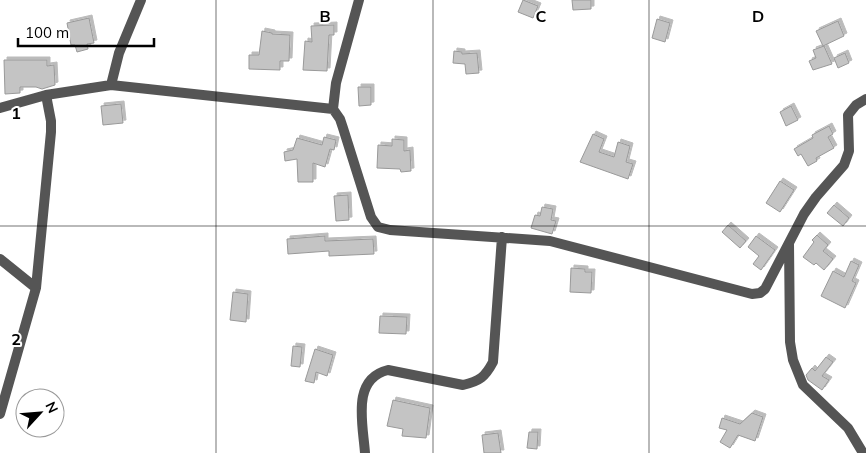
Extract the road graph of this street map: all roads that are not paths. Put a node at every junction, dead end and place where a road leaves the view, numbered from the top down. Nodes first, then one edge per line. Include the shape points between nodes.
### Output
1 (141, 0) edge
2 (359, 0) edge
3 (111, 85) junction
4 (46, 95) junction
5 (866, 100) edge
6 (0, 108) edge
7 (333, 109) junction
8 (502, 237) junction
9 (789, 243) junction
10 (0, 259) edge
11 (36, 288) junction
12 (0, 414) edge
13 (365, 453) edge
14 (863, 453) edge

1 - 3 street via 118,53
2 - 7 street via 336,83
3 - 4 street
3 - 7 street
4 - 6 street
4 - 11 street via 51,132
5 - 9 street via 856,105 848,115 849,151 844,165 804,214
7 - 8 street via 340,118 371,217 378,227
8 - 9 street via 550,241 752,294 765,289
8 - 13 street via 493,362 486,375 474,383 463,385 388,370 378,372 367,383 362,397
9 - 14 street via 793,360 803,385 848,428
10 - 11 street
11 - 12 street

